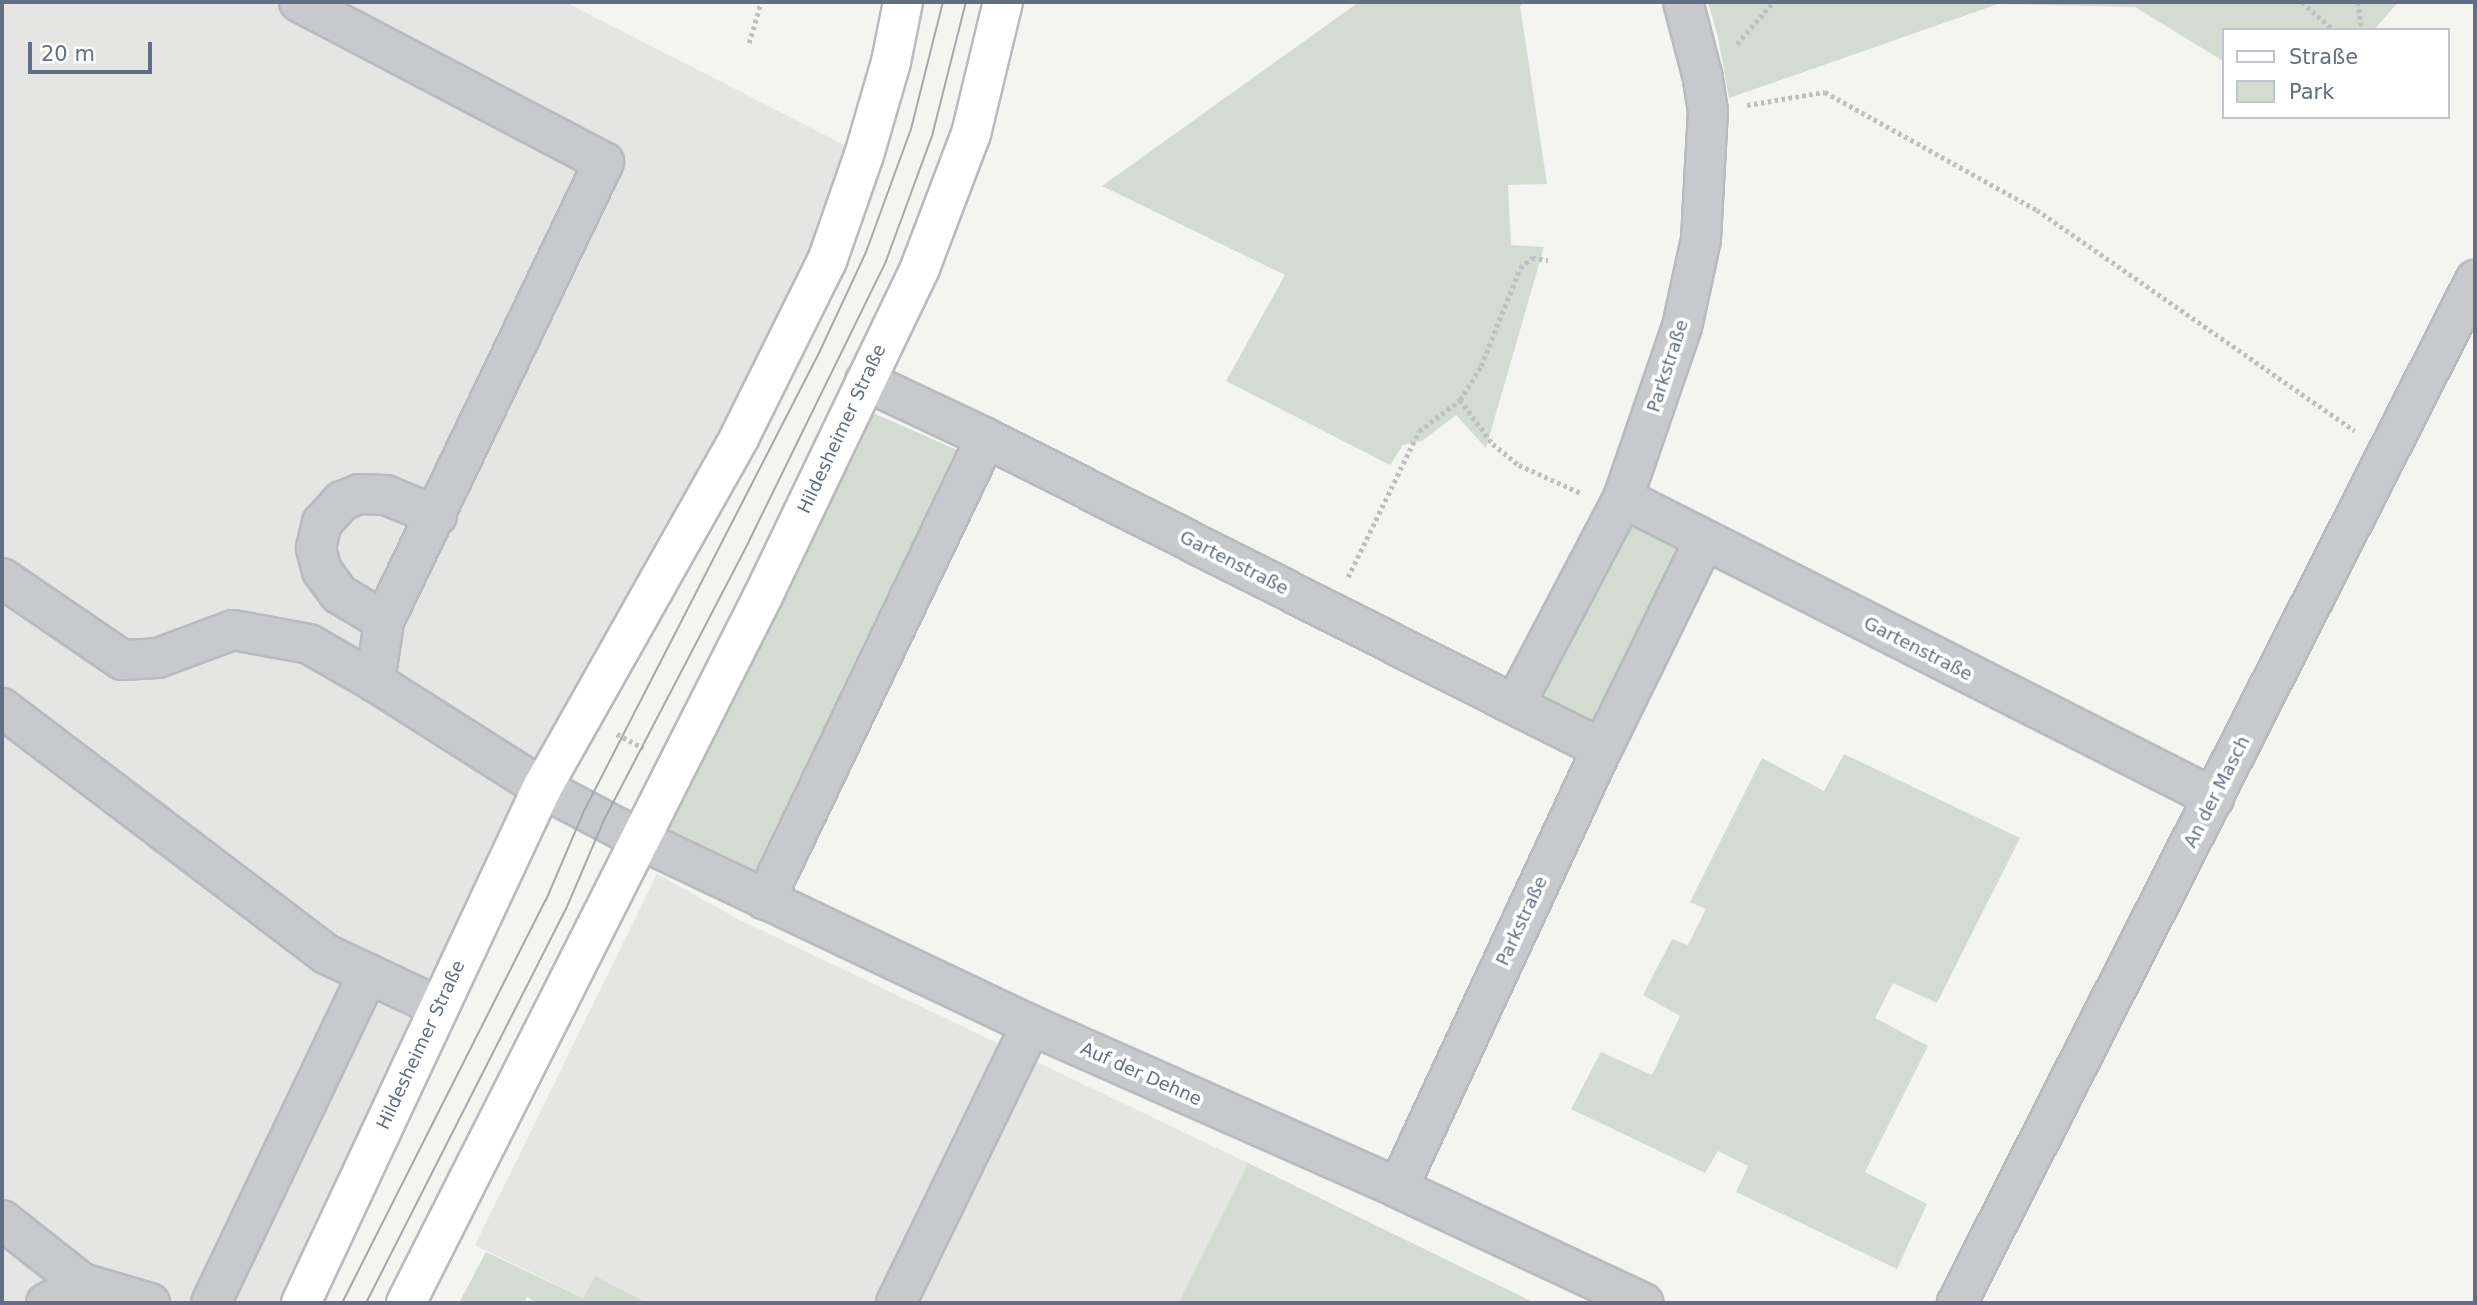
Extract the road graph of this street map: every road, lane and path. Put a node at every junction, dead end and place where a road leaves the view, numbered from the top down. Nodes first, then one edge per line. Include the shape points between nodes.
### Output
1 (299, 2) edge
2 (761, 2) edge
3 (903, 2) edge
4 (1003, 2) edge
5 (1683, 2) edge
6 (1773, 2) edge
7 (2302, 2) edge
8 (2358, 2) edge
9 (2331, 28) edge
10 (2362, 28) edge
11 (749, 43) dead end
12 (1706, 94) junction
13 (1548, 261) dead end
14 (2475, 279) edge
15 (865, 381) junction
16 (1460, 400) junction
17 (986, 438) junction
18 (2388, 453) junction
19 (1620, 503) junction
20 (437, 516) junction
21 (1704, 541) junction
22 (2, 578) edge
23 (1331, 612) junction
24 (384, 621) junction
25 (375, 682) junction
26 (1515, 704) junction
27 (2, 708) edge
28 (581, 715) junction
29 (1602, 749) junction
30 (678, 766) junction
31 (542, 788) junction
32 (2214, 798) junction
33 (641, 840) junction
34 (765, 900) junction
35 (368, 974) junction
36 (439, 1007) junction
37 (1031, 1025) junction
38 (1398, 1188) junction
39 (2, 1220) edge
40 (87, 1293) edge
41 (46, 1303) edge
42 (150, 1303) edge
43 (211, 1303) edge
44 (301, 1303) edge
45 (406, 1303) edge
46 (896, 1303) edge
47 (1643, 1303) edge
48 (1958, 1303) edge

1 - 20 street via 604,162
2 - 11 path
3 - 28 main road, Hildesheimer Straße via 864,155 827,261 727,461
4 - 15 main road, Hildesheimer Straße via 971,134 920,268
5 - 12 street, Parkstraße
6 - 12 path
7 - 9 path
8 - 10 path
12 - 18 path via 1825,92 2037,210
12 - 19 street, Parkstraße via 1701,239 1685,314
13 - 16 path via 1532,258 1521,268 1481,366
14 - 18 street, An der Masch
15 - 17 street, Gartenstraße
15 - 30 main road, Hildesheimer Straße
16 - 19 path via 1493,444 1519,465
16 - 23 path via 1419,432
17 - 23 street, Gartenstraße
17 - 34 street
18 - 32 street, An der Masch
19 - 21 street, Gartenstraße
19 - 26 street, Parkstraße
20 - 24 street
20 - 24 street via 386,495 359,494 342,501 322,523 316,548 321,571 339,594
21 - 29 street, Parkstraße
21 - 32 street, Gartenstraße
22 - 25 street via 122,660 158,658 233,630 309,644
23 - 26 street, Gartenstraße
24 - 25 street
25 - 31 street
26 - 29 street, Gartenstraße
27 - 35 street via 326,954
28 - 30 path
28 - 31 main road, Hildesheimer Straße
29 - 38 street, Parkstraße
30 - 33 main road, Hildesheimer Straße
31 - 33 street
31 - 36 main road, Hildesheimer Straße
32 - 48 street, An der Masch
33 - 34 street, Auf der Dehne
33 - 45 main road, Hildesheimer Straße
34 - 37 street, Auf der Dehne
35 - 36 street
35 - 43 street
36 - 44 main road, Hildesheimer Straße
37 - 38 street, Auf der Dehne
37 - 46 street
38 - 47 street, Auf der Dehne
39 - 40 street
40 - 41 street
40 - 42 street

